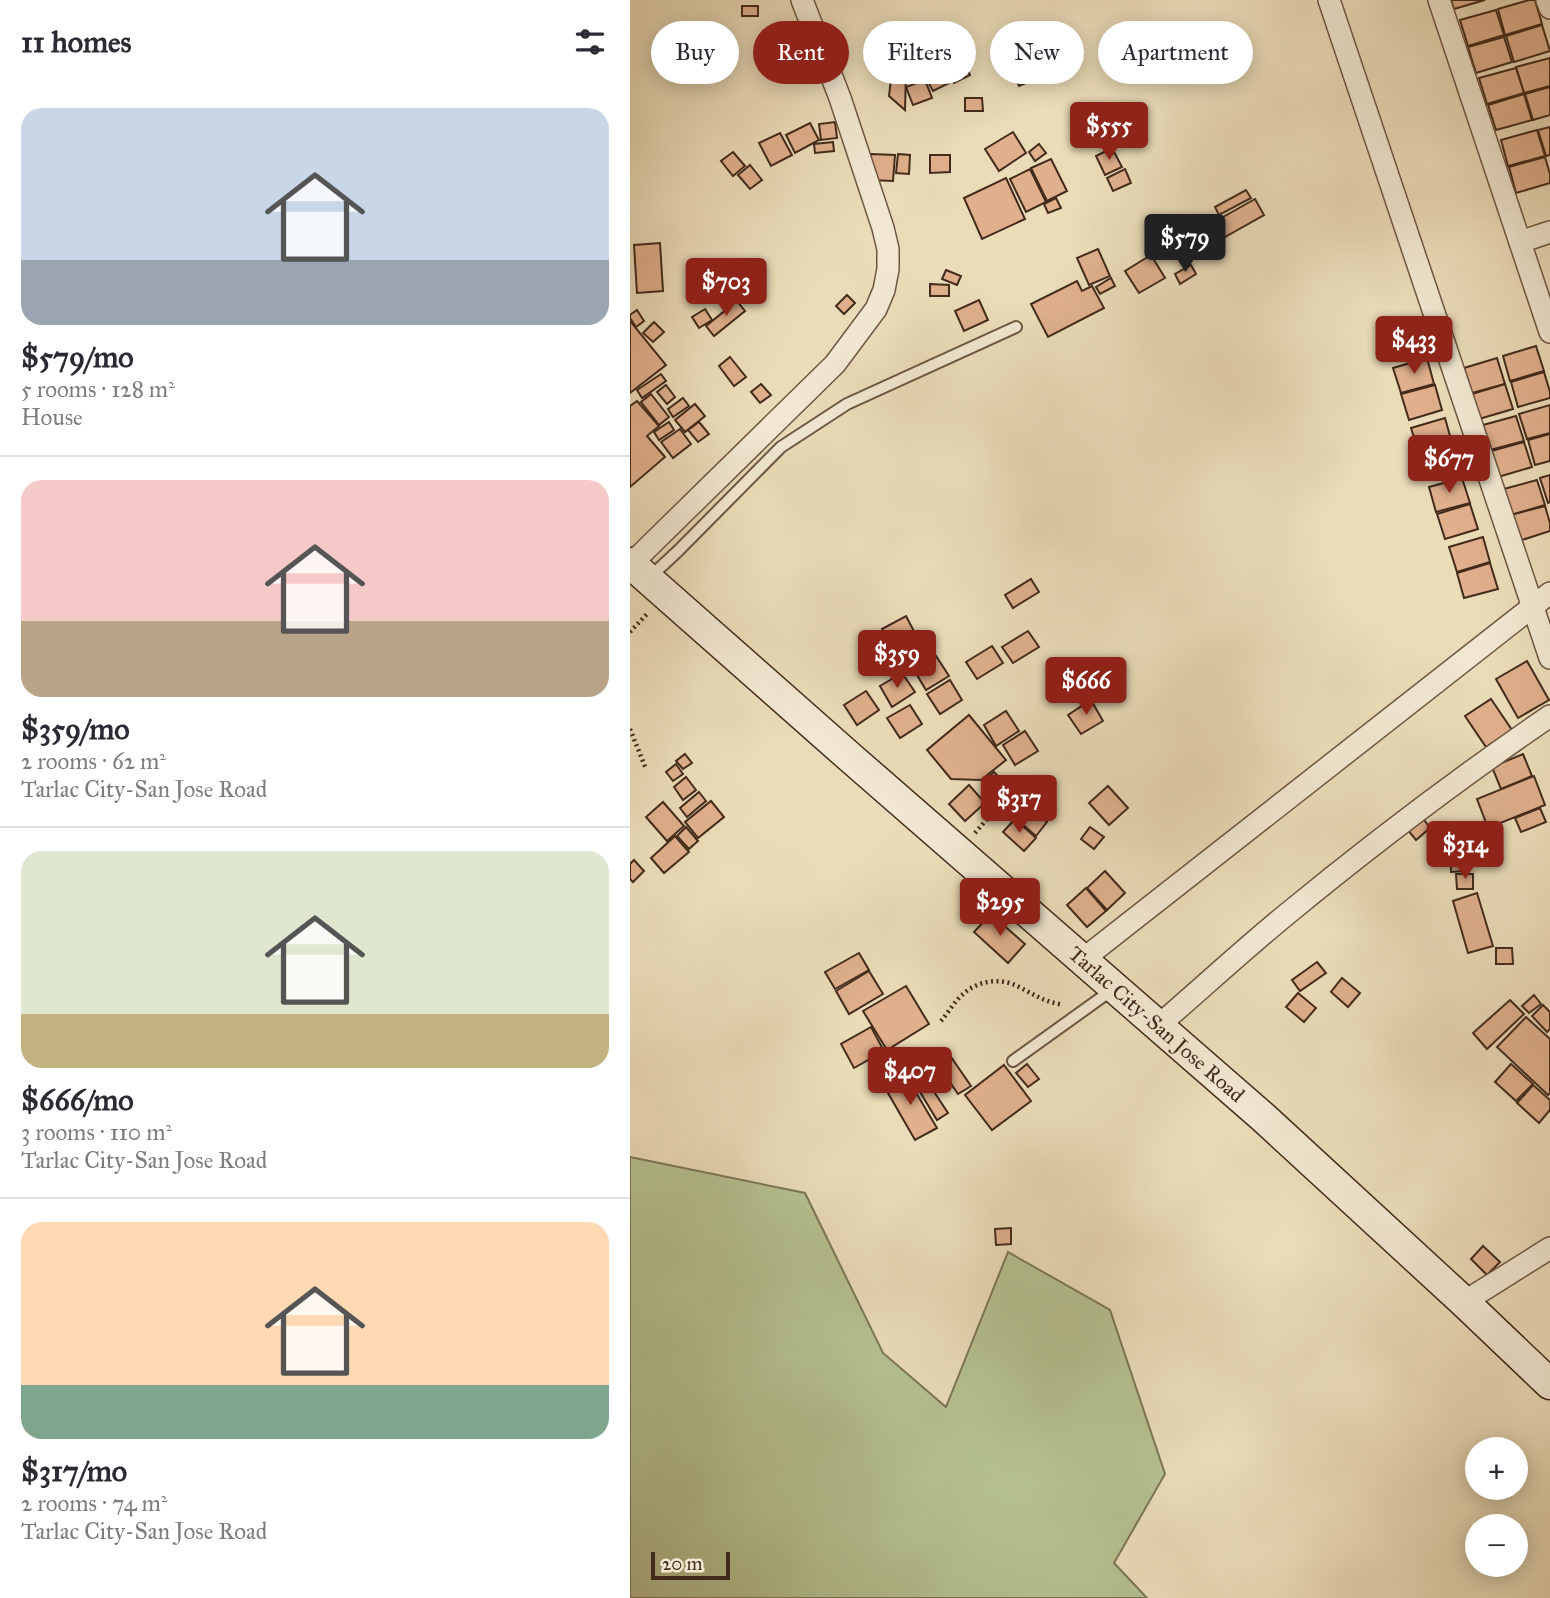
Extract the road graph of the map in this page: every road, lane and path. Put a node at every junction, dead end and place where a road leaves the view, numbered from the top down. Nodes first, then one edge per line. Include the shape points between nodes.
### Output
1 (802, 0) edge
2 (1329, 0) edge
3 (1439, 0) edge
4 (1547, 0) edge
5 (1550, 8) edge
6 (1550, 232) edge
7 (1520, 242) junction
8 (1016, 327) dead end
9 (1550, 332) edge
10 (636, 569) edge
11 (1550, 593) edge
12 (1532, 607) junction
13 (1550, 658) edge
14 (1550, 716) edge
15 (630, 729) edge
16 (646, 769) dead end
17 (1005, 799) dead end
18 (958, 852) junction
19 (1082, 960) junction
20 (1115, 988) junction
21 (1066, 1003) dead end
22 (941, 1021) dead end
23 (1158, 1026) junction
24 (1013, 1061) dead end
25 (1550, 1248) edge
26 (1464, 1302) junction
27 (1550, 1384) edge

1 - 10 street via 883,228 888,249 884,290 876,309 835,364
2 - 12 street
3 - 7 street
4 - 5 street
6 - 7 street
7 - 9 street
8 - 10 lane via 847,404 781,447 678,551
10 - 18 main road, Tarlac City-San Jose Road
11 - 12 street
12 - 13 street
12 - 19 street
14 - 23 street via 1287,914
15 - 16 path
17 - 18 path
18 - 19 main road, Tarlac City-San Jose Road
19 - 20 main road, Tarlac City-San Jose Road
20 - 23 main road, Tarlac City-San Jose Road
20 - 24 lane
21 - 22 path via 1042,1000 1007,981 994,981 962,994
23 - 26 main road, Tarlac City-San Jose Road
25 - 26 street
26 - 27 main road, Tarlac City-San Jose Road

